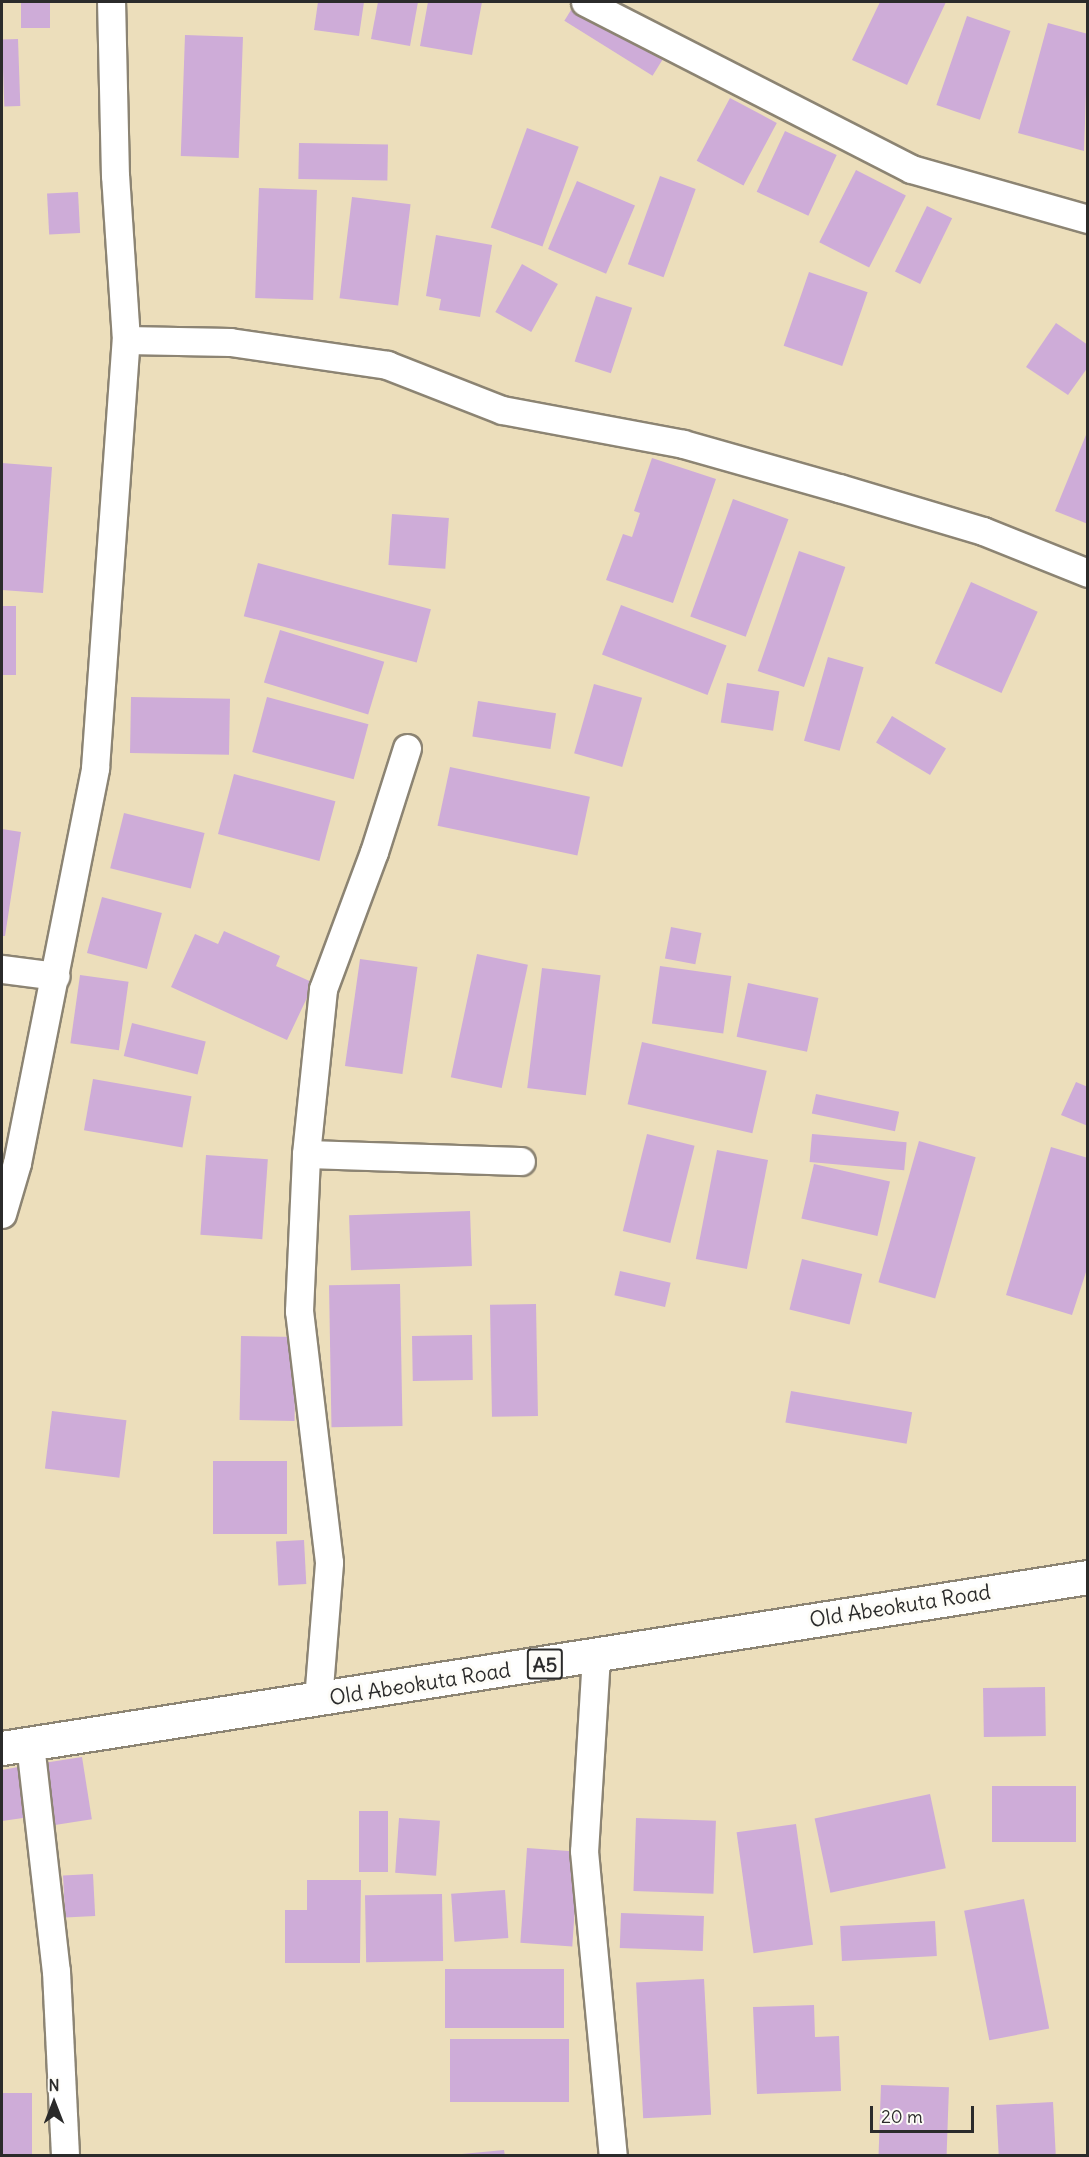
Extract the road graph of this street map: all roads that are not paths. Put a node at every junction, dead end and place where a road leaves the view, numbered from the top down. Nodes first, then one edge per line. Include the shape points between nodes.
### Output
1 (111, 2) edge
2 (585, 2) edge
3 (1088, 219) edge
4 (126, 339) junction
5 (1088, 573) edge
6 (407, 748) dead end
7 (2, 969) edge
8 (56, 976) junction
9 (306, 1154) junction
10 (521, 1161) dead end
11 (2, 1214) edge
12 (1088, 1577) edge
13 (596, 1656) junction
14 (318, 1700) junction
15 (16, 1746) edge
16 (65, 2156) edge
17 (613, 2156) edge

1 - 4 street
2 - 3 street via 911,169
4 - 5 street via 230,342 387,365 502,410 683,444 983,531
4 - 8 street via 95,768
6 - 9 street via 374,852 323,989
7 - 8 street
8 - 11 street via 17,1163
9 - 10 street
9 - 14 street via 299,1311 329,1562
12 - 13 highway, Old Abeokuta Road / A5
13 - 14 highway, Old Abeokuta Road / A5
13 - 17 street via 584,1851
14 - 15 highway, Old Abeokuta Road / A5
15 - 16 street via 56,1971

